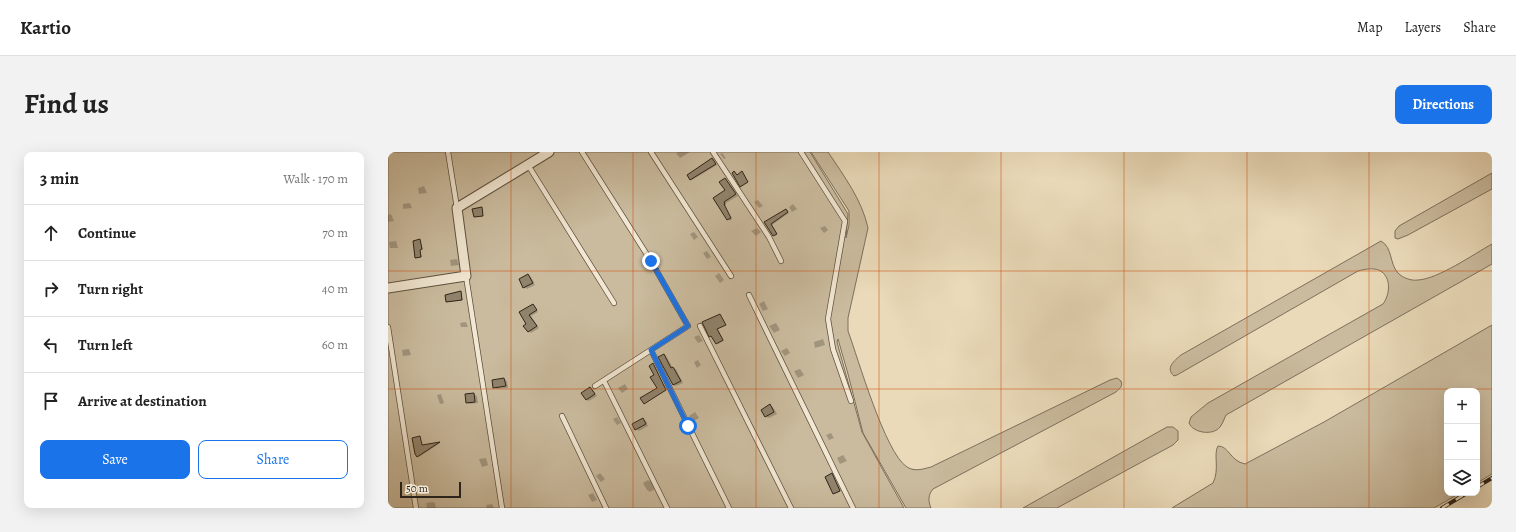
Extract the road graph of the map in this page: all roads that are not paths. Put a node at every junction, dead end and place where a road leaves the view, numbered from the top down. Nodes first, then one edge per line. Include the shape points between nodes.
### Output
1 (448, 152) edge
2 (549, 152) edge
3 (582, 152) edge
4 (651, 152) edge
5 (713, 152) edge
6 (801, 152) edge
7 (528, 165) junction
8 (457, 208) junction
9 (781, 261) dead end
10 (466, 276) junction
11 (731, 276) dead end
12 (388, 288) edge
13 (749, 295) dead end
14 (614, 303) dead end
15 (700, 326) dead end
16 (388, 327) edge
17 (651, 350) junction
18 (605, 383) dead end
19 (595, 386) dead end
20 (851, 401) dead end
21 (562, 416) dead end
22 (416, 508) edge
23 (502, 508) edge
24 (606, 508) edge
25 (666, 508) edge
26 (729, 508) edge
27 (791, 508) edge
28 (853, 508) edge

1 - 8 lane
2 - 7 street
3 - 17 lane via 651,261 688,326
4 - 11 lane
5 - 9 lane via 769,237
6 - 20 lane via 845,221 828,319 833,349
7 - 8 street
7 - 14 lane
8 - 10 street
10 - 12 street
10 - 23 lane
13 - 28 lane
15 - 27 lane
16 - 22 lane
17 - 19 lane
17 - 26 lane
18 - 25 lane
21 - 24 lane

